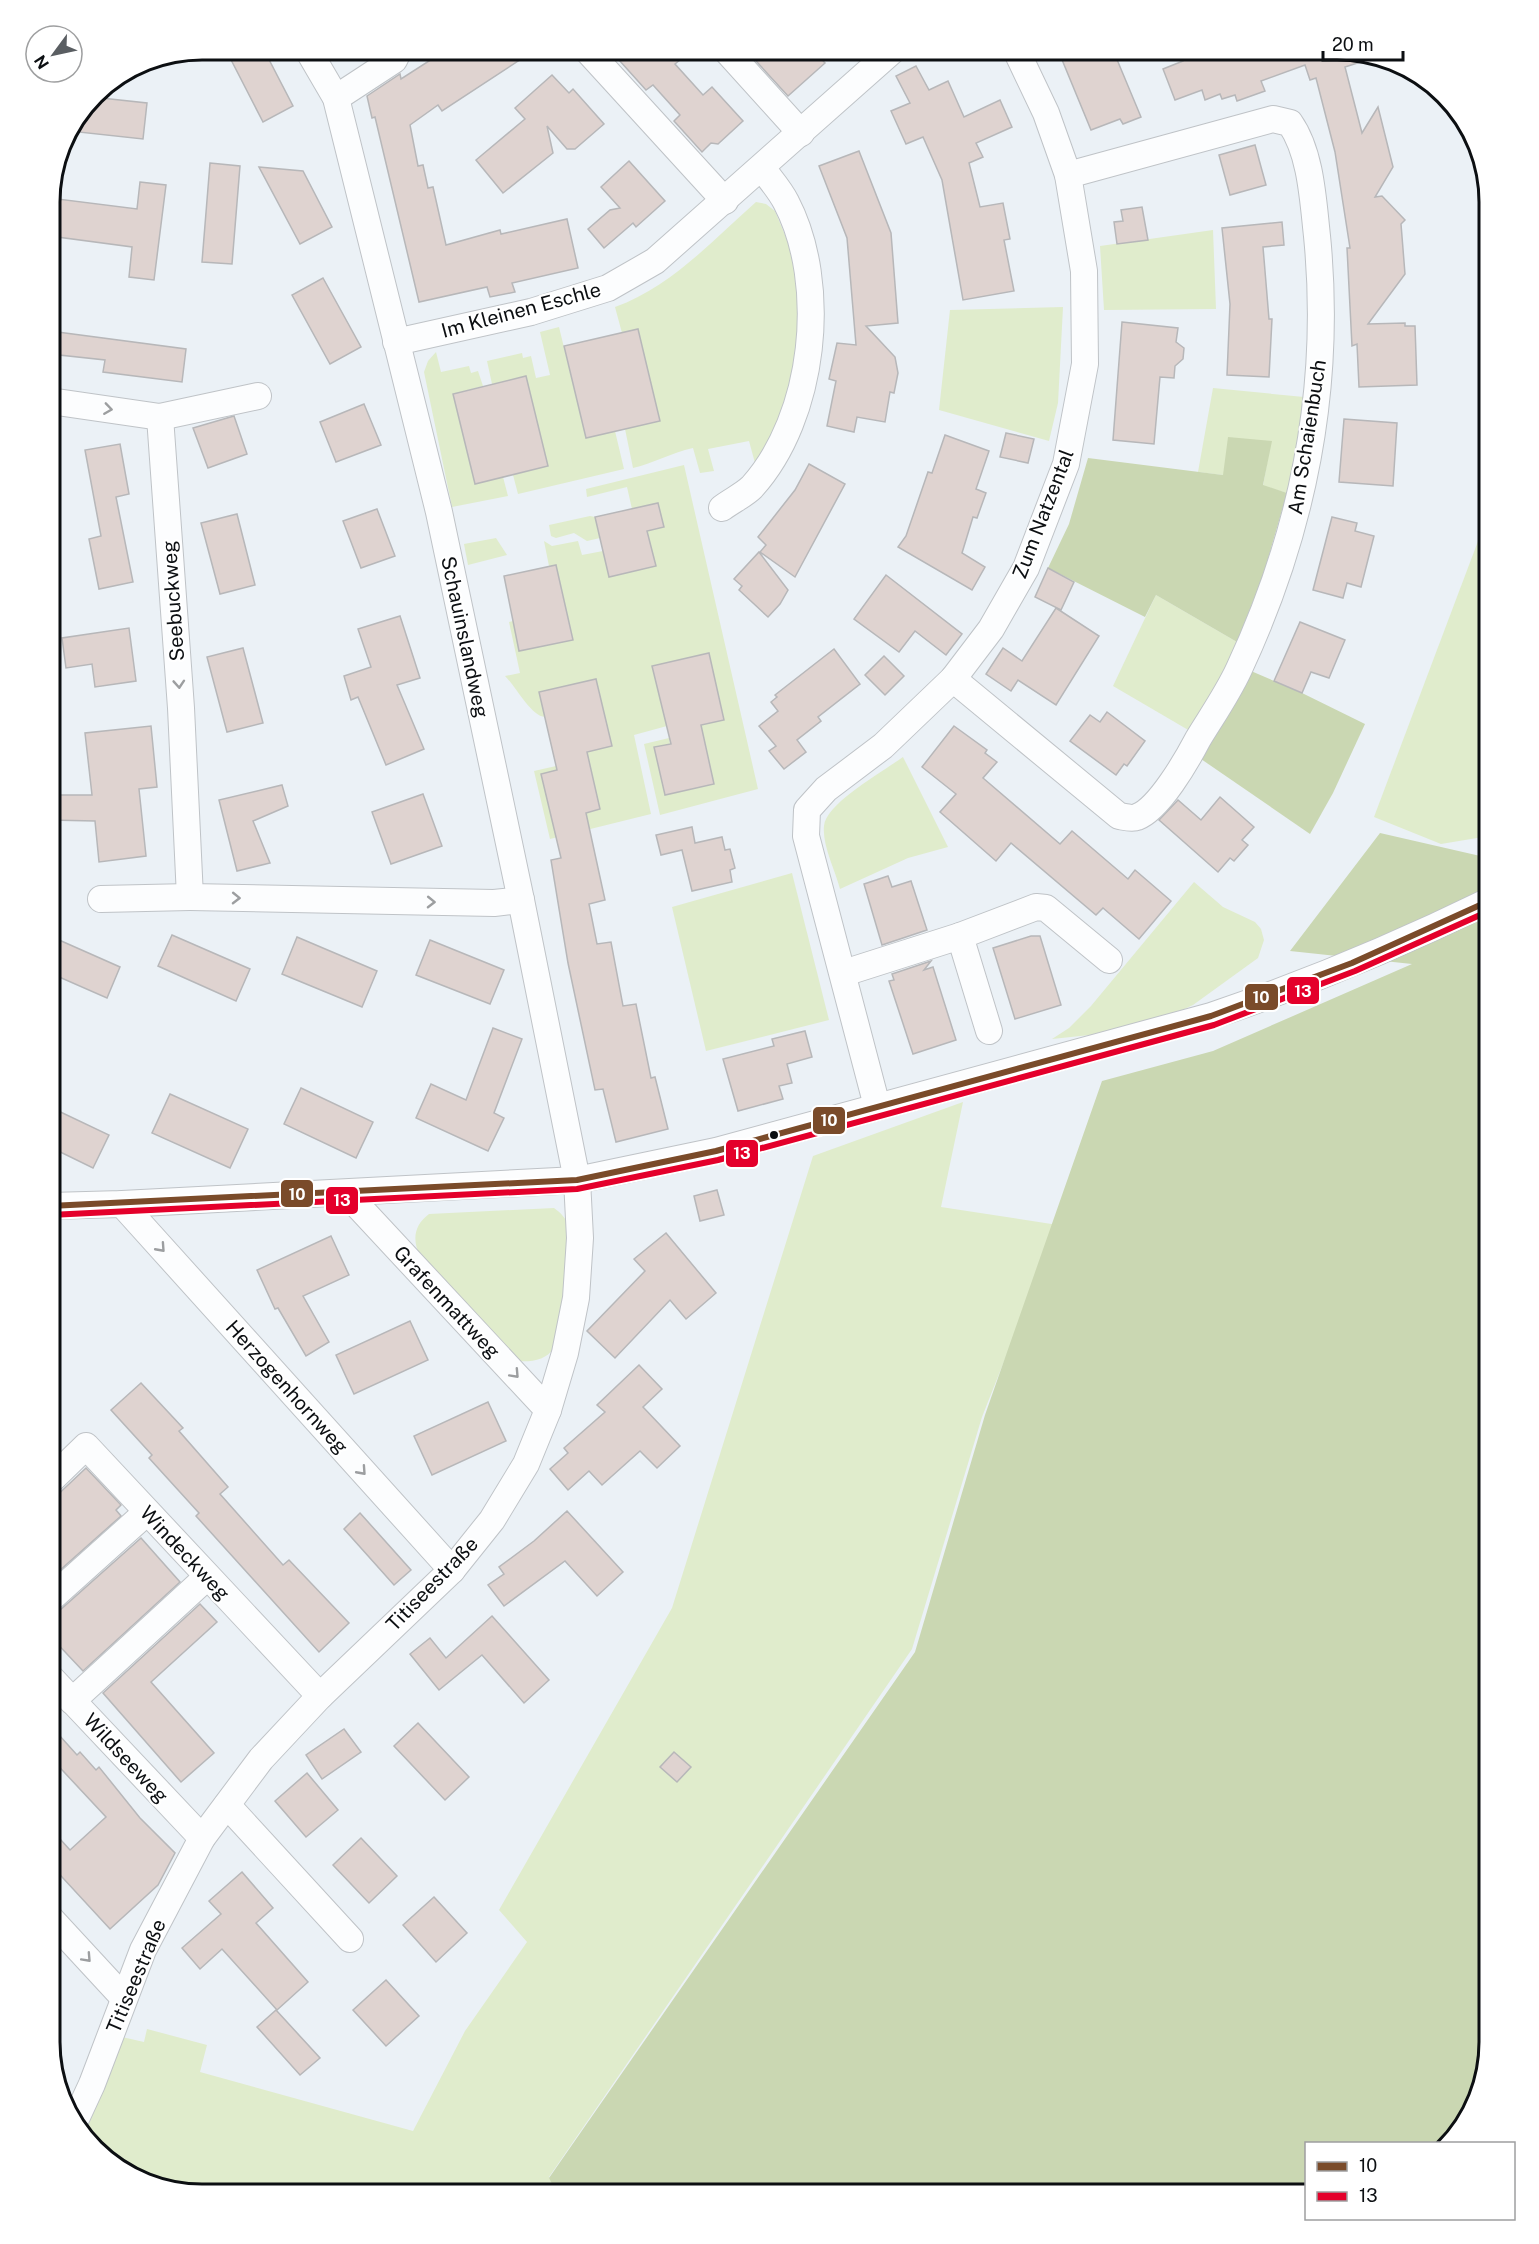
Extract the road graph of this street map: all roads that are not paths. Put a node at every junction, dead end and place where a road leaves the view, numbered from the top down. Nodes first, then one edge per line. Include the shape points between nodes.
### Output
1 (315, 60) edge
2 (394, 60) edge
3 (596, 60) edge
4 (735, 60) edge
5 (882, 60) edge
6 (1021, 60) edge
7 (336, 98) junction
8 (801, 133) junction
9 (762, 168) junction
10 (1068, 175) junction
11 (725, 201) junction
12 (396, 342) junction
13 (258, 396) dead end
14 (60, 402) edge
15 (160, 417) junction
16 (722, 508) dead end
17 (953, 679) junction
18 (190, 897) junction
19 (101, 899) dead end
20 (521, 900) junction
21 (1479, 906) edge
22 (960, 936) junction
23 (1109, 960) dead end
24 (844, 973) junction
25 (990, 1031) dead end
26 (877, 1106) junction
27 (577, 1180) junction
28 (346, 1193) junction
29 (122, 1204) junction
30 (60, 1206) edge
31 (548, 1410) junction
32 (60, 1471) edge
33 (147, 1512) junction
34 (452, 1570) junction
35 (207, 1577) junction
36 (60, 1590) edge
37 (60, 1688) edge
38 (320, 1696) junction
39 (72, 1701) junction
40 (227, 1804) junction
41 (202, 1839) junction
42 (60, 1929) edge
43 (350, 1939) dead end
44 (123, 1997) junction
45 (79, 2113) edge

1 - 7 street, Schauinslandweg
2 - 7 street
3 - 11 street
4 - 8 street
5 - 8 street, Im Kleinen Eschle
6 - 10 street, Zum Natzental via 1046,113
7 - 12 street, Schauinslandweg
8 - 9 street, Im Kleinen Eschle
9 - 11 street, Im Kleinen Eschle
9 - 16 street via 786,201 802,243 809,281 811,338 801,394 777,452 751,488
10 - 17 street, Zum Natzental via 1084,271 1085,364 1066,464 1026,568 991,629
10 - 17 street, Am Schaienbuch via 1273,119 1290,123 1301,138 1314,212 1322,326 1314,417 1301,498 1272,591 1238,670 1186,760 1150,809 1136,818 1119,816
11 - 12 street, Im Kleinen Eschle via 655,261 608,288 531,312
12 - 20 street, Schauinslandweg via 439,512
13 - 15 street
14 -> 15 street
15 -> 18 street, Seebuckweg
17 - 24 street, Zum Natzental via 883,746 826,789 807,810 806,836
18 - 19 street
18 -> 20 street via 494,903
20 - 27 street, Schauinslandweg
21 - 26 street via 1418,936 1274,995
22 - 23 street via 1036,908 1046,908
22 - 24 street
22 - 25 street
24 - 26 street, Zum Natzental
26 - 27 street via 673,1162
27 - 28 street
27 - 31 street, Titiseestraße via 580,1238 576,1298
28 - 29 street
28 -> 31 street, Grafenmattweg
29 - 30 street
29 -> 34 street, Herzogenhornweg
31 - 34 street, Titiseestraße via 526,1464 492,1520
32 - 33 street, Windeckweg via 86,1446
33 - 35 street, Windeckweg
33 - 36 street
34 - 38 street, Titiseestraße
35 - 38 street, Windeckweg
35 - 39 street
37 - 39 street, Wildseeweg
38 - 40 street, Titiseestraße via 261,1759
39 - 41 street, Wildseeweg
40 - 41 street, Titiseestraße
40 - 43 street
41 - 44 street, Titiseestraße via 143,1950
42 -> 44 street
44 - 45 street, Titiseestraße

